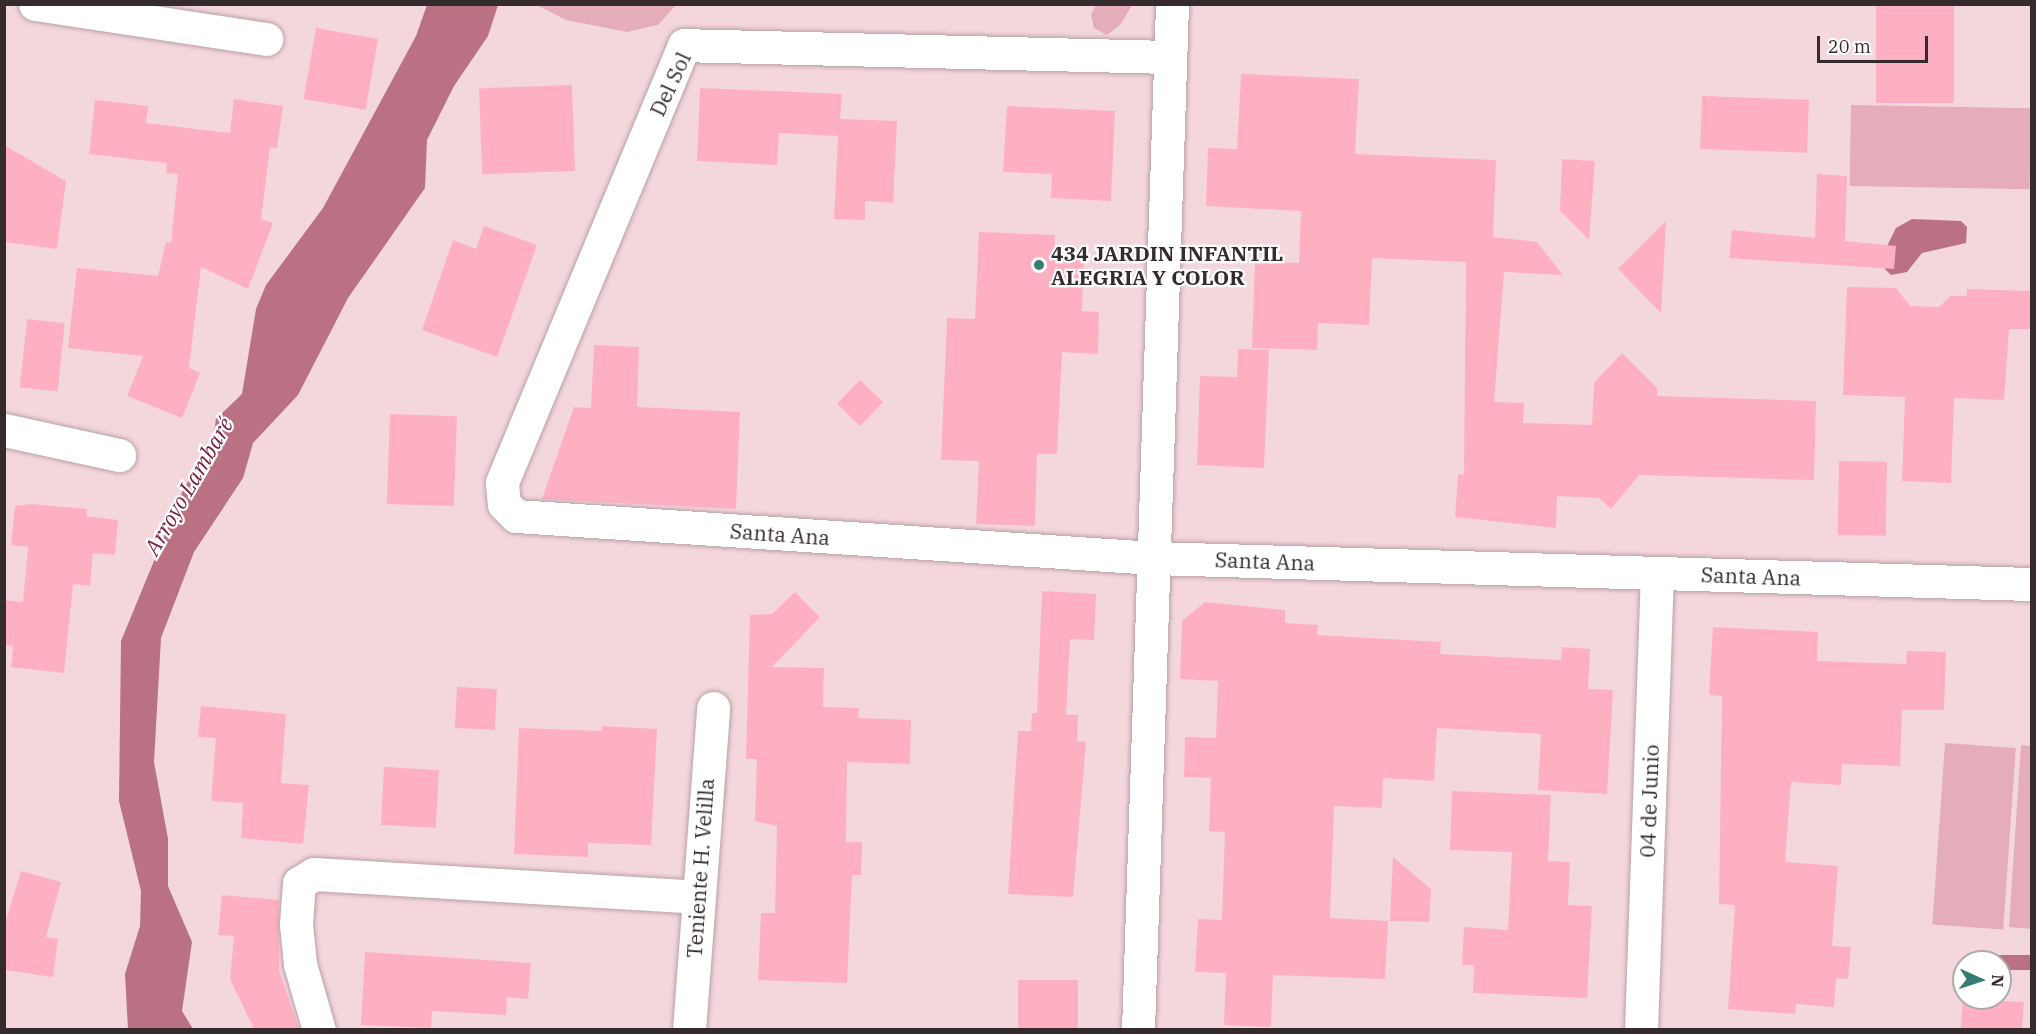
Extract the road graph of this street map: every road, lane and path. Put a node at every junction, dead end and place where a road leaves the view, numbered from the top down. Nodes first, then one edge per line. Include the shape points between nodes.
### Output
1 (35, 4) edge
2 (1172, 4) edge
3 (266, 39) dead end
4 (1170, 57) junction
5 (4, 430) edge
6 (119, 455) dead end
7 (504, 504) joint
8 (1154, 558) junction
9 (1657, 573) junction
10 (2031, 584) edge
11 (713, 708) dead end
12 (697, 897) junction
13 (319, 1029) edge
14 (688, 1029) edge
15 (1138, 1029) edge
16 (1641, 1029) edge

1 - 3 street
2 - 4 street
4 - 7 street, Del Sol via 684,45 502,483
4 - 8 street
5 - 6 street
7 - 8 street, Santa Ana via 516,516
8 - 9 street, Santa Ana
8 - 15 street
9 - 10 street, Santa Ana
9 - 16 street, 04 de Junio
11 - 12 street, Teniente H. Velilla
12 - 13 street via 314,874 299,883 300,964
12 - 14 street, Teniente H. Velilla

